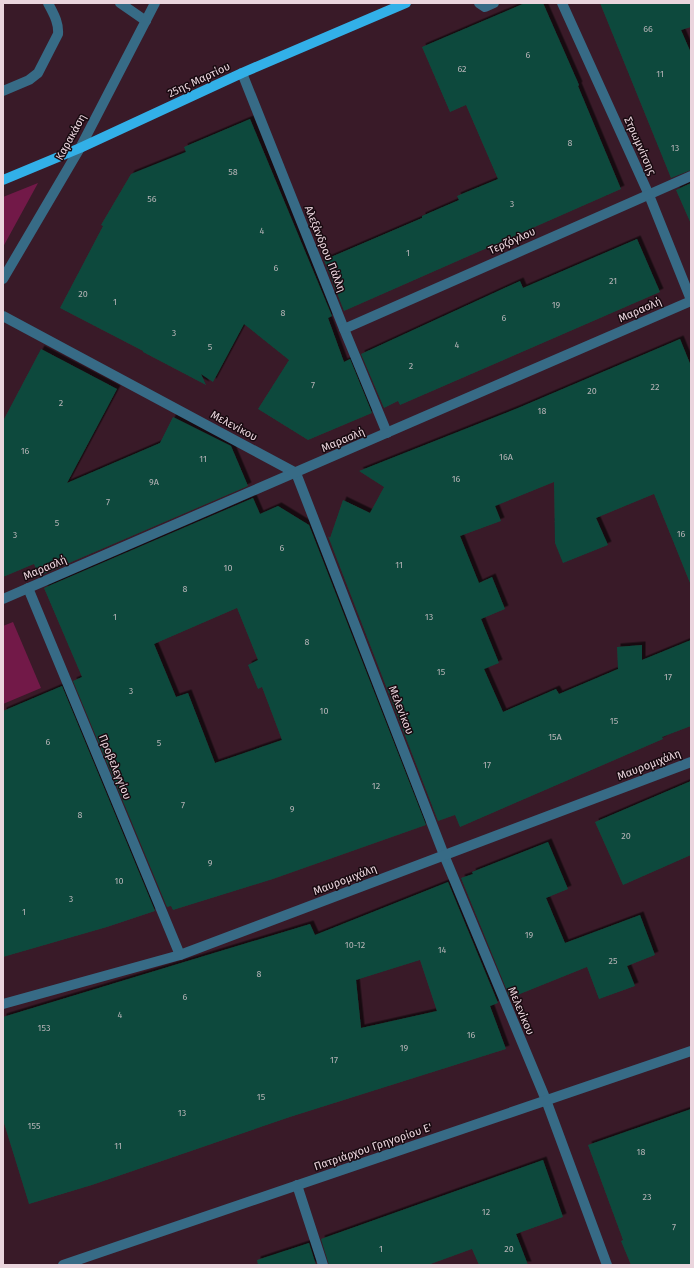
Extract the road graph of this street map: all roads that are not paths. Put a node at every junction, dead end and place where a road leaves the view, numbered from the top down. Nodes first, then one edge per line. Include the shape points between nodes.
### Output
1 (48, 3) edge
2 (120, 3) edge
3 (155, 3) edge
4 (406, 3) edge
5 (479, 3) edge
6 (494, 3) edge
7 (562, 3) edge
8 (146, 21) junction
9 (242, 73) junction
10 (3, 91) edge
11 (80, 148) junction
12 (691, 176) edge
13 (3, 180) edge
14 (649, 195) junction
15 (3, 279) edge
16 (691, 300) edge
17 (3, 316) edge
18 (344, 329) junction
19 (387, 433) junction
20 (296, 473) junction
21 (28, 588) junction
22 (3, 599) edge
23 (691, 762) edge
24 (444, 855) junction
25 (180, 955) junction
26 (3, 1004) edge
27 (691, 1051) edge
28 (546, 1100) junction
29 (297, 1185) junction
30 (62, 1265) edge
31 (323, 1265) edge
32 (607, 1265) edge

1 - 10 street via 56,18 58,34 38,73 29,80
2 - 8 street
3 - 8 street, Καρακάση
4 - 9 main road, 25ης Μαρτίου
5 - 6 street via 484,7
7 - 14 street, Στρωμνίτσης
8 - 11 street, Καρακάση
9 - 11 main road, 25ης Μαρτίου
9 - 18 street, Αλεξάνδρου Πάλλη
11 - 13 main road, 25ης Μαρτίου
11 - 15 street, Καρακάση
12 - 14 street, Τερζόγλου
14 - 16 street, Στρωμνίτσης
14 - 18 street, Τερζόγλου
16 - 19 street, Μαρασλή
17 - 20 street, Μελενίκου
18 - 19 street, Αλεξάνδρου Πάλλη
19 - 20 street, Μαρασλή
20 - 21 street, Μαρασλή
20 - 24 street, Μελενίκου
21 - 22 street, Μαρασλή
21 - 25 street, Προβελεγγίου
23 - 24 street, Μαυρομιχάλη
24 - 25 street, Μαυρομιχάλη
24 - 28 street, Μελενίκου
25 - 26 street, Μαυρομιχάλη
27 - 28 street, Πατριάρχου Γρηγορίου Ε'
28 - 29 street, Πατριάρχου Γρηγορίου Ε'
28 - 32 street, Μελενίκου
29 - 30 street, Πατριάρχου Γρηγορίου Ε'
29 - 31 street

